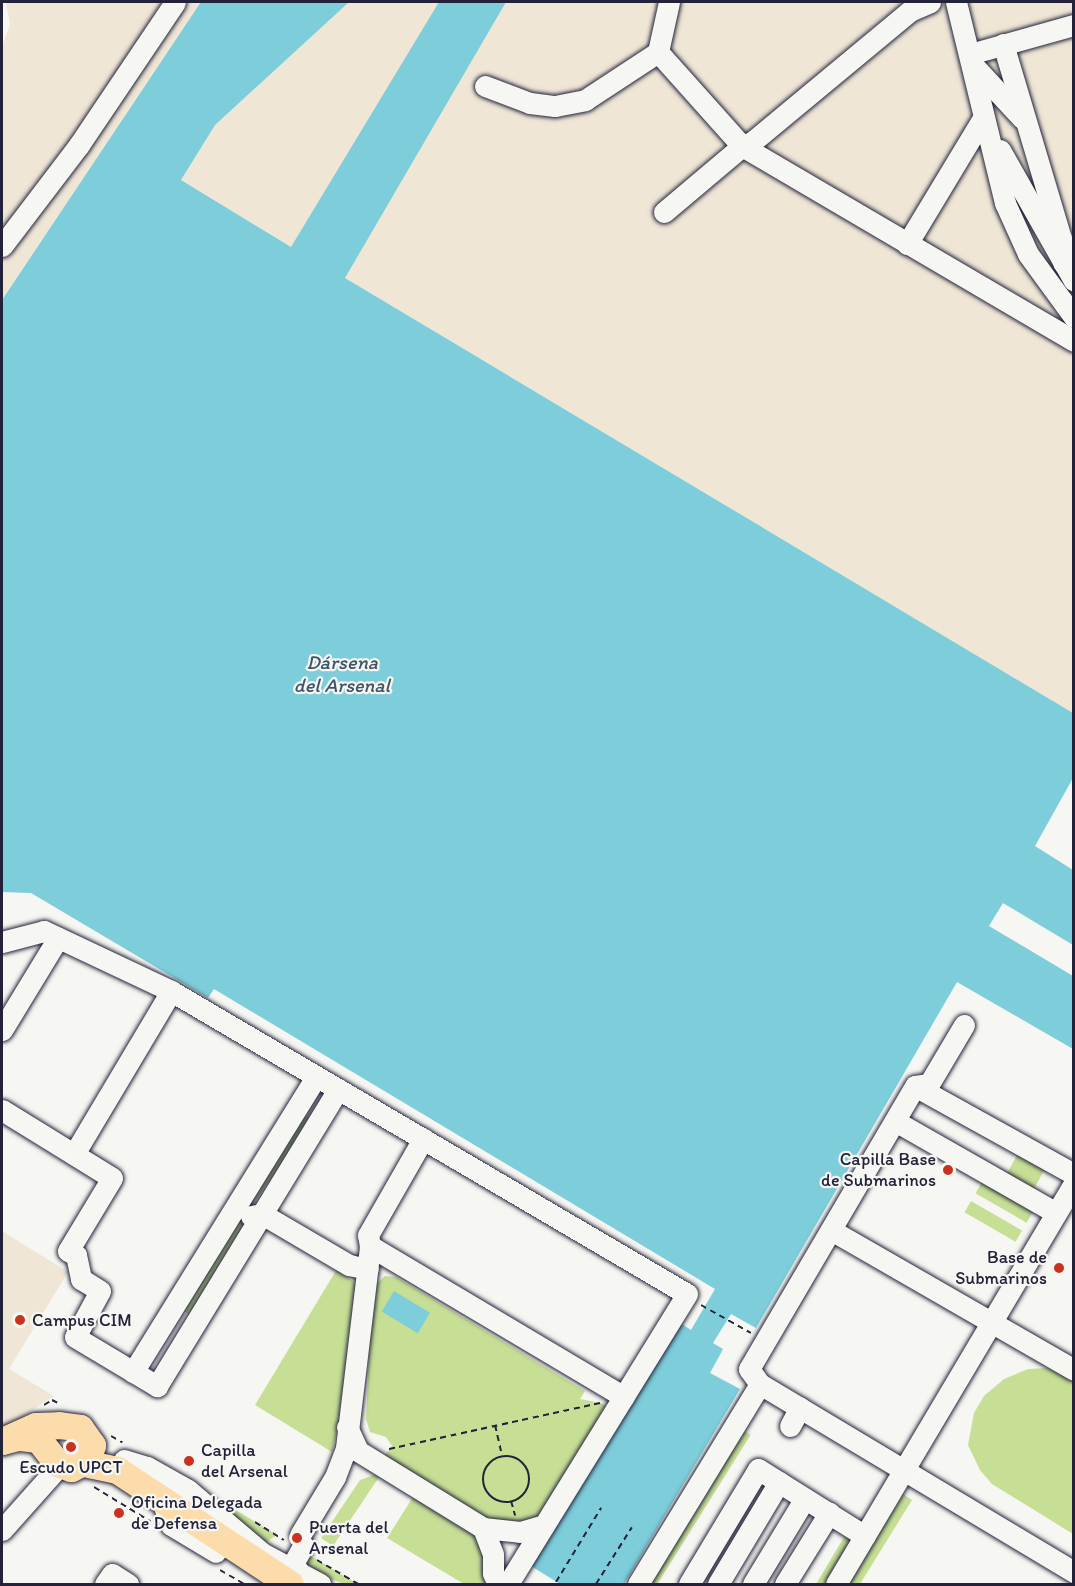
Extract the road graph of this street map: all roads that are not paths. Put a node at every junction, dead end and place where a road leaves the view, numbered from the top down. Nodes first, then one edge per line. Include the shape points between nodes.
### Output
1 (175, 2) edge
2 (669, 2) edge
3 (930, 2) edge
4 (956, 2) edge
5 (1074, 25) edge
6 (1003, 44) junction
7 (658, 52) junction
8 (971, 59) junction
9 (484, 86) dead end
10 (983, 118) junction
11 (1026, 123) junction
12 (742, 146) junction
13 (664, 212) dead end
14 (907, 244) junction
15 (2, 246) edge
16 (1068, 272) edge
17 (1074, 317) edge
18 (1074, 341) edge
19 (58, 938) junction
20 (2, 942) edge
21 (171, 991) junction
22 (964, 1025) dead end
23 (2, 1030) edge
24 (316, 1077) junction
25 (915, 1086) junction
26 (338, 1089) junction
27 (2, 1110) edge
28 (895, 1120) junction
29 (423, 1139) junction
30 (74, 1154) junction
31 (1074, 1174) edge
32 (1074, 1183) edge
33 (239, 1201) junction
34 (1056, 1213) junction
35 (262, 1214) junction
36 (831, 1230) junction
37 (370, 1246) junction
38 (368, 1269) junction
39 (166, 1320) junction
40 (991, 1322) junction
41 (189, 1334) junction
42 (1074, 1370) edge
43 (133, 1372) junction
44 (760, 1384) junction
45 (624, 1397) junction
46 (800, 1407) junction
47 (346, 1426) junction
48 (790, 1426) dead end
49 (79, 1430) junction
50 (2, 1441) edge
51 (378, 1464) junction
52 (70, 1466) junction
53 (905, 1468) junction
54 (779, 1482) junction
55 (160, 1496) junction
56 (805, 1498) junction
57 (829, 1514) junction
58 (544, 1525) junction
59 (483, 1528) junction
60 (2, 1530) edge
61 (865, 1536) junction
62 (301, 1540) junction
63 (217, 1560) road end
64 (256, 1568) edge
65 (1074, 1572) edge
66 (304, 1582) edge
67 (105, 1584) edge
68 (128, 1584) edge
69 (498, 1584) edge
70 (508, 1584) edge
71 (638, 1584) edge
72 (689, 1584) edge
73 (718, 1584) edge
74 (753, 1584) edge
75 (785, 1584) edge
76 (836, 1584) edge

1 - 15 street via 79,145
2 - 7 street
3 - 12 street via 910,11 752,142
4 - 8 street
5 - 6 street
6 - 8 street
6 - 11 street
7 - 9 street via 585,100 555,106 530,103
7 - 12 street
8 - 10 street
8 - 11 street
10 - 14 street
10 - 16 street
10 - 17 street via 1005,203 1024,244
11 - 16 street
12 - 13 street
12 - 14 street
14 - 18 street
19 - 20 street via 44,931
19 - 21 street
19 - 23 street
21 - 24 street
21 - 30 street
22 - 25 street via 929,1084
24 - 26 street
24 - 33 street
25 - 28 street
25 - 31 street
26 - 29 street
26 - 35 street
27 - 30 street
28 - 34 street
28 - 36 street
29 - 37 street via 368,1234
29 - 45 street via 687,1294
30 - 43 street via 112,1178 68,1251 76,1255 81,1279 100,1290 75,1337
32 - 34 street
33 - 35 street via 251,1216
33 - 39 street
34 - 40 street
35 - 38 street via 349,1265
35 - 41 street
36 - 40 street
36 - 44 street via 749,1369
37 - 38 street
37 - 45 street
38 - 47 street
39 - 41 street via 169,1330 178,1336
39 - 43 street
40 - 42 street
40 - 53 street
41 - 43 street via 157,1386
44 - 46 street
44 - 71 street
45 - 58 street
46 - 48 street
46 - 53 street
47 - 51 street via 357,1451
47 - 62 street via 346,1448 339,1470
49 - 50 main road via 36,1426
49 - 52 main road via 92,1449
49 - 52 main road via 54,1434
49 - 64 main road via 98,1446 182,1496
50 - 52 main road via 32,1437
51 - 59 street
51 - 62 street via 364,1466 348,1477
52 - 55 main road via 109,1466
52 - 60 street
53 - 61 street
53 - 65 street
54 - 56 street
54 - 72 street via 758,1469
54 - 73 street
55 - 63 street via 171,1525
55 - 64 main road
56 - 57 street
56 - 74 street
57 - 61 street
57 - 75 street
58 - 59 street via 520,1532
58 - 70 street
59 - 69 street
61 - 76 street
62 - 64 street via 283,1558
62 - 66 street via 293,1564
64 - 66 main road
67 - 68 street via 112,1574

